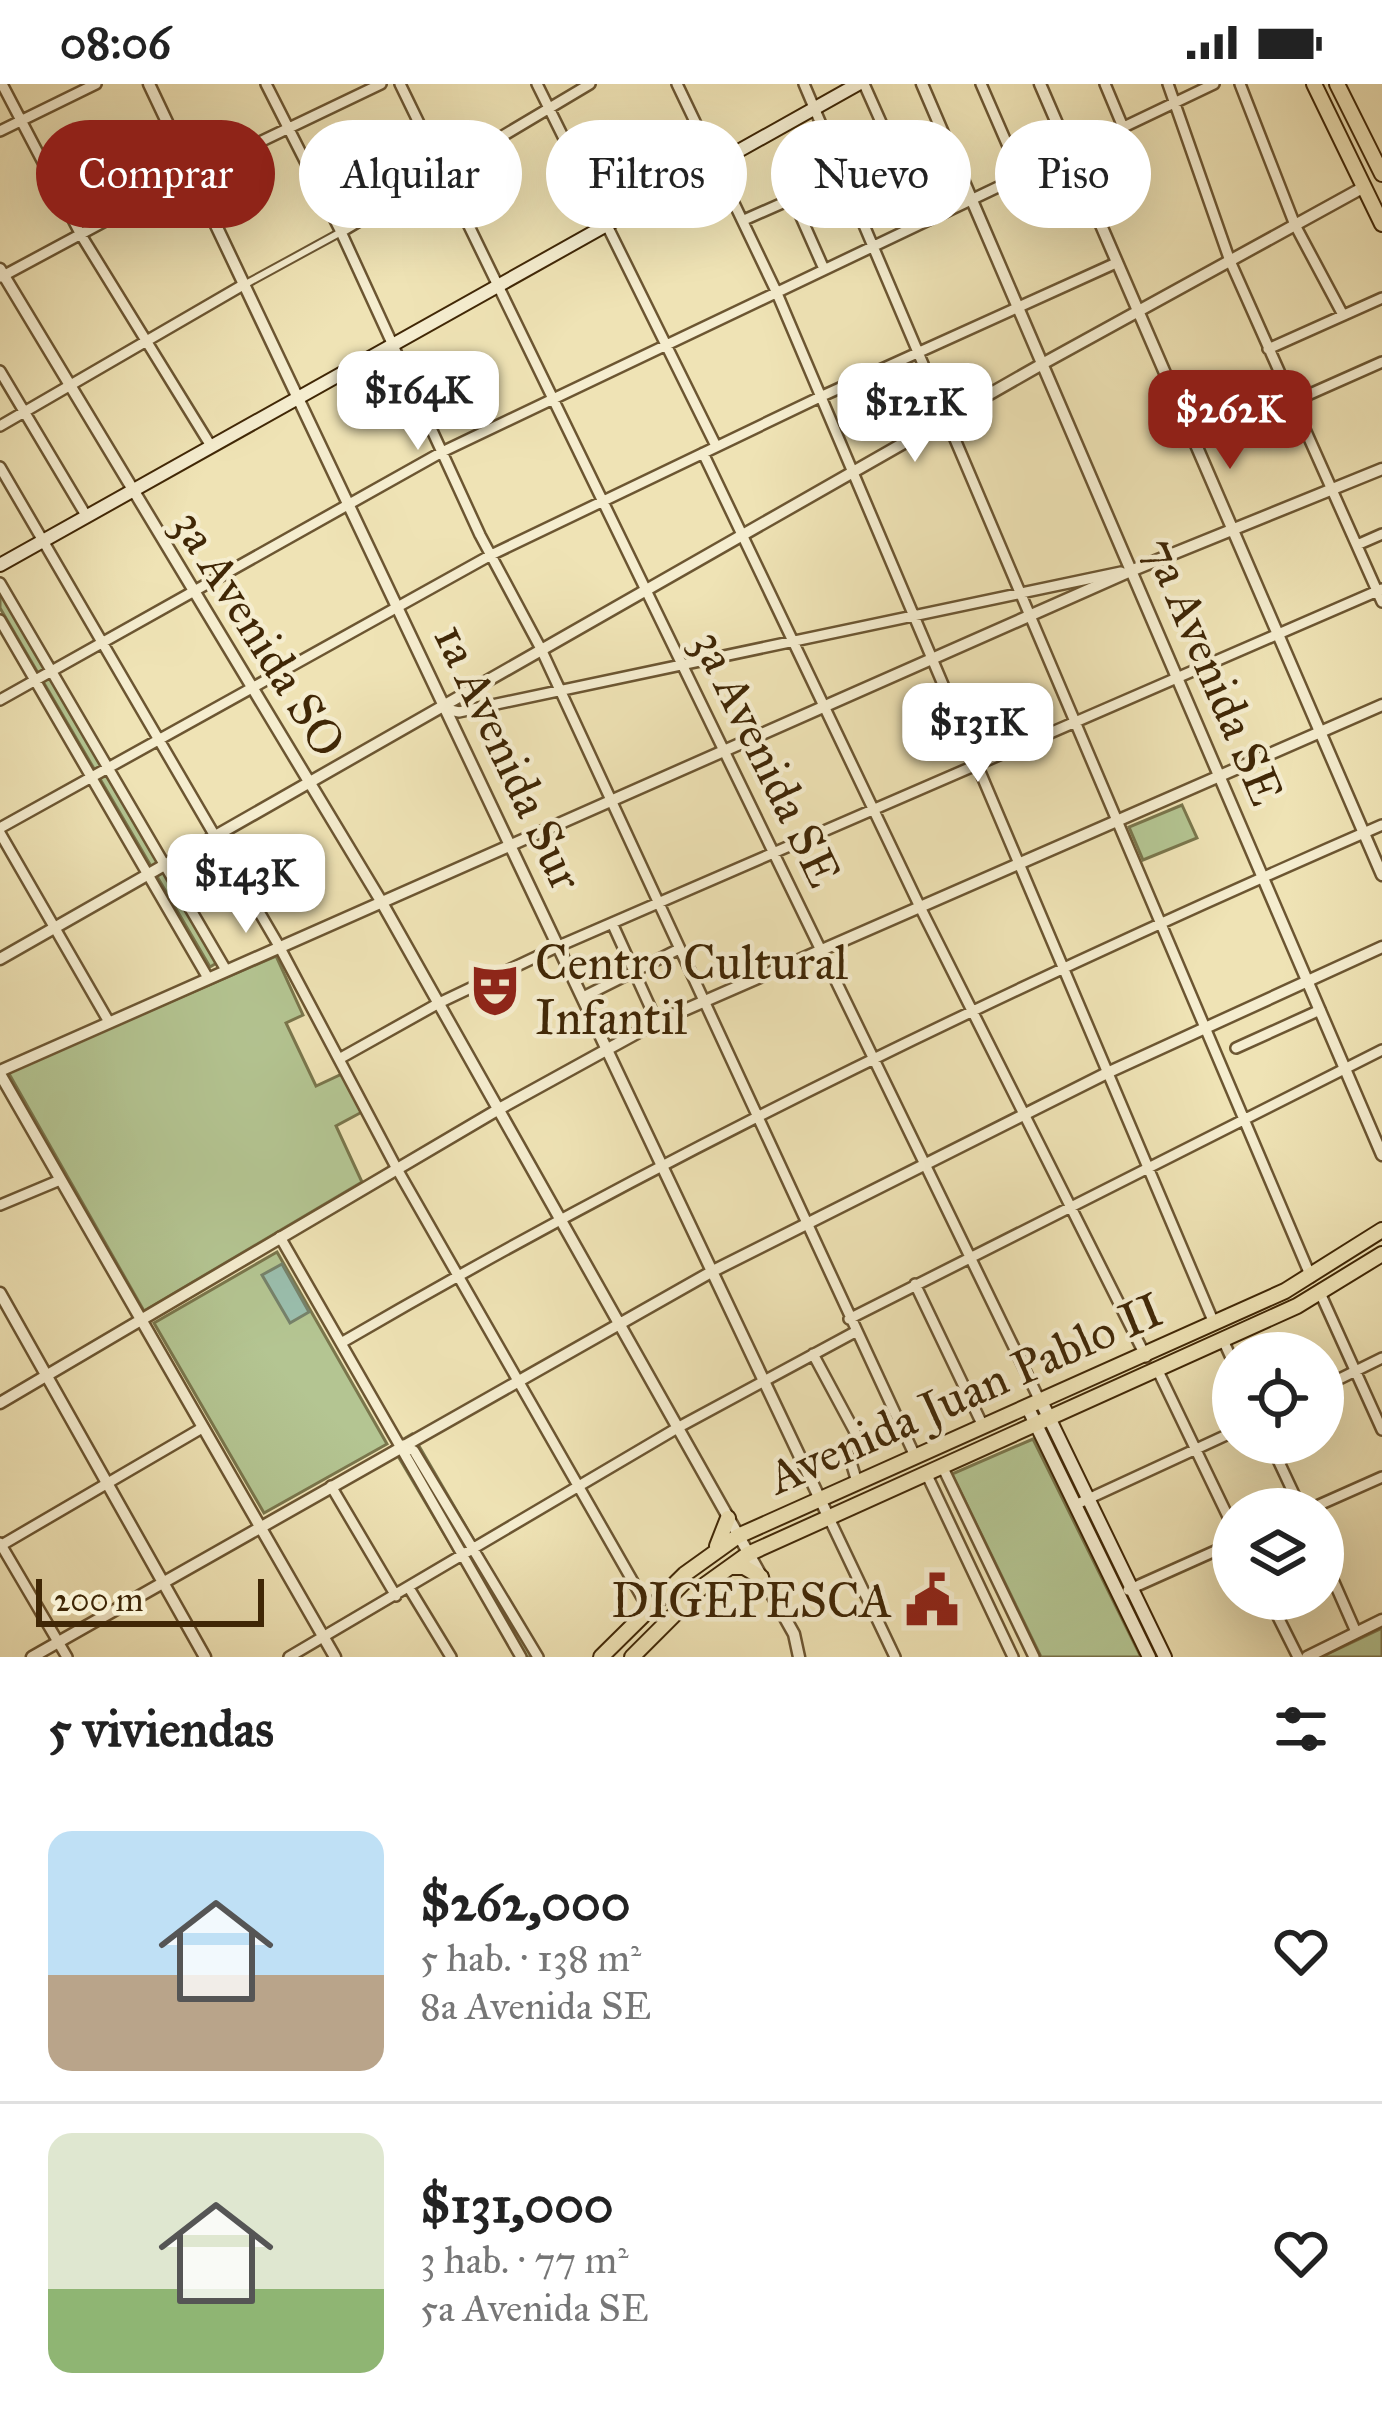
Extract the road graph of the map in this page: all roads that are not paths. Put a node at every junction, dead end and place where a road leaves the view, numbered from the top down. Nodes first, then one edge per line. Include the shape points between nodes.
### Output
1 (2, 84) edge
2 (96, 84) edge
3 (149, 84) edge
4 (266, 84) edge
5 (381, 84) edge
6 (400, 84) edge
7 (537, 84) edge
8 (590, 84) edge
9 (677, 84) edge
10 (804, 84) edge
11 (861, 84) edge
12 (922, 84) edge
13 (981, 84) edge
14 (1040, 84) edge
15 (1106, 84) edge
16 (1168, 84) edge
17 (1214, 84) edge
18 (1240, 84) edge
19 (1315, 84) edge
20 (1337, 84) edge
21 (1175, 103) junction
22 (549, 109) junction
23 (815, 109) junction
24 (165, 120) edge
25 (417, 120) edge
26 (554, 120) edge
27 (696, 120) edge
28 (820, 120) edge
29 (878, 120) edge
30 (937, 120) edge
31 (997, 120) edge
32 (1054, 120) edge
33 (1120, 120) edge
34 (1140, 120) edge
35 (20, 121) junction
36 (522, 125) edge
37 (287, 129) junction
38 (0, 131) edge
39 (275, 135) edge
40 (747, 147) edge
41 (1381, 167) edge
42 (1364, 187) junction
43 (971, 202) edge
44 (1382, 224) edge
45 (747, 225) edge
46 (1295, 225) junction
47 (94, 228) edge
48 (216, 228) edge
49 (348, 228) edge
50 (469, 228) edge
51 (597, 228) edge
52 (608, 228) edge
53 (806, 228) edge
54 (866, 228) edge
55 (911, 228) edge
56 (1101, 228) edge
57 (341, 232) junction
58 (81, 235) junction
59 (873, 245) junction
60 (1230, 261) junction
61 (1116, 263) junction
62 (824, 268) junction
63 (1, 274) edge
64 (496, 284) junction
65 (243, 285) junction
66 (776, 291) junction
67 (1382, 298) edge
68 (1018, 308) junction
69 (1137, 312) junction
70 (1343, 315) junction
71 (147, 341) junction
72 (390, 342) junction
73 (666, 343) junction
74 (1268, 349) junction
75 (920, 352) junction
76 (1382, 362) edge
77 (1044, 363) junction
78 (0, 371) edge
79 (68, 387) junction
80 (296, 395) junction
81 (551, 397) junction
82 (820, 397) junction
83 (1292, 402) junction
84 (25, 412) junction
85 (948, 419) junction
86 (0, 426) edge
87 (211, 446) junction
88 (716, 446) junction
89 (442, 452) junction
90 (703, 453) junction
91 (0, 467) edge
92 (1382, 469) edge
93 (851, 476) junction
94 (1332, 490) junction
95 (130, 493) junction
96 (347, 502) junction
97 (602, 502) junction
98 (86, 517) junction
99 (1230, 533) junction
100 (744, 534) junction
101 (1382, 534) edge
102 (44, 541) junction
103 (1357, 545) junction
104 (491, 556) junction
105 (0, 565) edge
106 (1133, 570) junction
107 (0, 583) edge
108 (645, 590) junction
109 (191, 591) junction
110 (1022, 591) junction
111 (1380, 594) edge
112 (396, 604) junction
113 (910, 615) junction
114 (1033, 616) junction
115 (0, 620) edge
116 (1277, 635) junction
117 (794, 640) junction
118 (103, 641) junction
119 (541, 649) junction
120 (931, 663) junction
121 (681, 665) junction
122 (52, 671) junction
123 (1178, 678) junction
124 (35, 680) junction
125 (249, 687) junction
126 (559, 689) junction
127 (0, 700) edge
128 (1382, 705) edge
129 (826, 708) junction
130 (446, 709) junction
131 (1077, 718) junction
132 (1319, 732) junction
133 (159, 738) junction
134 (724, 753) junction
135 (974, 762) junction
136 (108, 767) junction
137 (1220, 776) junction
138 (91, 777) junction
139 (310, 785) junction
140 (610, 803) junction
141 (872, 808) junction
142 (1118, 821) junction
143 (1382, 825) edge
144 (0, 830) edge
145 (1364, 833) junction
146 (216, 838) junction
147 (511, 846) junction
148 (773, 854) junction
149 (1017, 863) junction
150 (166, 866) junction
151 (1382, 875) edge
152 (148, 876) junction
153 (1263, 879) junction
154 (381, 902) junction
155 (658, 904) junction
156 (920, 907) junction
157 (612, 923) junction
158 (1163, 923) junction
159 (55, 928) junction
160 (279, 946) junction
161 (559, 946) junction
162 (1382, 947) edge
163 (679, 949) junction
164 (821, 950) junction
165 (0, 959) edge
166 (1062, 968) junction
167 (226, 970) junction
168 (632, 970) junction
169 (208, 978) junction
170 (1307, 980) junction
171 (583, 997) junction
172 (703, 999) junction
173 (439, 1003) junction
174 (972, 1009) junction
175 (1320, 1010) junction
176 (109, 1022) junction
177 (657, 1022) junction
178 (1206, 1025) junction
179 (1236, 1048) dead end
180 (608, 1050) junction
181 (1382, 1050) edge
182 (873, 1056) junction
183 (339, 1059) junction
184 (1344, 1070) junction
185 (0, 1072) edge
186 (1107, 1073) junction
187 (499, 1108) junction
188 (1025, 1114) junction
189 (754, 1115) junction
190 (1247, 1117) junction
191 (1382, 1155) edge
192 (662, 1163) junction
193 (925, 1163) junction
194 (1145, 1167) junction
195 (397, 1169) junction
196 (60, 1180) junction
197 (0, 1205) edge
198 (1069, 1205) junction
199 (559, 1219) junction
200 (805, 1223) junction
201 (1382, 1230) edge
202 (280, 1237) junction
203 (1382, 1254) edge
204 (972, 1256) junction
205 (713, 1271) junction
206 (457, 1275) junction
207 (1311, 1277) junction
208 (915, 1284) junction
209 (0, 1293) edge
210 (1321, 1294) junction
211 (139, 1319) junction
212 (849, 1319) junction
213 (617, 1323) junction
214 (1215, 1324) junction
215 (855, 1332) junction
216 (1240, 1332) edge
217 (341, 1342) junction
218 (1212, 1345) edge
219 (813, 1354) junction
220 (1146, 1357) junction
221 (1382, 1358) edge
222 (1158, 1371) junction
223 (1354, 1371) junction
224 (47, 1376) junction
225 (1344, 1376) edge
226 (765, 1378) junction
227 (516, 1382) junction
228 (0, 1403) edge
229 (1034, 1404) junction
230 (1042, 1421) junction
231 (983, 1426) junction
232 (679, 1427) junction
233 (202, 1428) junction
234 (1382, 1430) edge
235 (1212, 1442) edge
236 (403, 1445) junction
237 (1194, 1451) junction
238 (915, 1456) junction
239 (942, 1466) junction
240 (926, 1473) junction
241 (1382, 1477) edge
242 (857, 1482) junction
243 (107, 1484) junction
244 (331, 1486) junction
245 (1213, 1488) edge
246 (580, 1490) junction
247 (1344, 1493) edge
248 (820, 1499) junction
249 (1090, 1499) junction
250 (961, 1505) junction
251 (1076, 1505) junction
252 (945, 1513) junction
253 (829, 1516) junction
254 (728, 1518) junction
255 (260, 1527) junction
256 (738, 1536) junction
257 (0, 1544) edge
258 (474, 1551) junction
259 (1212, 1552) edge
260 (710, 1554) junction
261 (748, 1554) junction
262 (462, 1557) junction
263 (987, 1559) junction
264 (970, 1565) junction
265 (726, 1568) junction
266 (760, 1577) junction
267 (163, 1582) junction
268 (409, 1588) junction
269 (1132, 1588) junction
270 (1117, 1594) junction
271 (396, 1596) junction
272 (1344, 1604) edge
273 (648, 1608) junction
274 (1382, 1619) edge
275 (1281, 1620) edge
276 (1357, 1632) junction
277 (324, 1637) junction
278 (58, 1642) junction
279 (32, 1657) edge
280 (67, 1657) edge
281 (205, 1657) edge
282 (289, 1657) edge
283 (335, 1657) edge
284 (451, 1657) edge
285 (521, 1657) edge
286 (538, 1657) edge
287 (601, 1657) edge
288 (632, 1657) edge
289 (800, 1657) edge
290 (895, 1657) edge
291 (1013, 1657) edge
292 (1034, 1657) edge
293 (1148, 1657) edge
294 (1165, 1657) edge
295 (1303, 1657) edge

1 - 35 street
2 - 35 street
3 - 24 street, 1a Avenida Sur
4 - 37 street
5 - 37 street
6 - 25 street, 3a Avenida SE
7 - 22 street
8 - 22 street
9 - 27 street
10 - 23 street
11 - 23 main road
11 - 29 street
12 - 30 street, 7a Avenida SE
13 - 31 street
14 - 32 street
15 - 33 street
16 - 21 street
17 - 21 street
18 - 46 street
19 - 42 highway
20 - 41 highway
21 - 34 street
21 - 60 street
22 - 26 street
22 - 36 street
23 - 28 street
23 - 40 main road
35 - 38 street
35 - 58 street
37 - 39 street
37 - 57 street
42 - 44 highway
42 - 46 street
43 - 68 street, 7a Avenida SE
45 - 66 street
46 - 60 street
46 - 70 street
47 - 58 street
48 - 65 street, 1a Avenida Sur
49 - 57 street
50 - 64 street, 3a Avenida SE
51 - 64 main road
52 - 73 street
53 - 62 street
54 - 59 street
55 - 59 street
56 - 61 street
57 - 65 street
57 - 72 street
58 - 63 street
58 - 71 street
59 - 62 street
59 - 75 street
60 - 69 street
60 - 74 street
61 - 68 street
61 - 69 street
62 - 66 street
63 - 79 street, 3a Avenida SO
64 - 72 main road
64 - 81 street, 3a Avenida SE
65 - 71 street
65 - 80 street, 1a Avenida Sur
66 - 73 street
66 - 82 street
67 - 70 street
68 - 75 street
68 - 77 street, 7a Avenida SE
69 - 77 street
69 - 99 street
70 - 74 street
71 - 79 street
71 - 87 street
72 - 80 main road
72 - 89 street
73 - 81 street
73 - 88 street
74 - 83 street
75 - 82 street
75 - 85 street
76 - 83 street
77 - 85 street
77 - 106 street, 7a Avenida SE
78 - 84 street
79 - 84 street
79 - 95 street, 3a Avenida SO
80 - 87 main road
80 - 96 street, 1a Avenida Sur
81 - 89 street
81 - 97 street, 3a Avenida SE
82 - 88 street
82 - 93 street
83 - 94 street
84 - 86 street
84 - 98 street
85 - 93 street
85 - 110 street
87 - 95 main road
88 - 90 street
89 - 96 street
89 - 104 street
90 - 97 street
90 - 100 street
91 - 102 street
92 - 94 street
93 - 100 street
93 - 113 street
94 - 99 street
94 - 103 street
95 - 98 main road
95 - 109 street, 3a Avenida SO
96 - 109 street
96 - 112 street, 1a Avenida Sur
97 - 104 street
97 - 108 street, 3a Avenida SE
98 - 102 main road
99 - 106 street
99 - 116 street
100 - 108 street
100 - 117 street
101 - 103 street
102 - 105 main road
102 - 118 street
103 - 111 street
104 - 112 street
104 - 119 street
106 - 110 street
106 - 114 street
106 - 123 street, 7a Avenida SE
107 - 122 street
108 - 119 street
108 - 121 street, 3a Avenida SE
109 - 118 street
109 - 125 street, 3a Avenida SO
110 - 113 street
110 - 114 street
111 - 116 street
112 - 125 street
112 - 130 street, 1a Avenida Sur
113 - 117 street
113 - 120 street
114 - 120 street
114 - 131 street
115 - 124 street
116 - 123 street
116 - 132 street
117 - 121 street
117 - 129 street
118 - 122 street
118 - 133 street
119 - 126 street
119 - 130 street
120 - 129 street
120 - 135 street
121 - 126 street
121 - 134 street, 3a Avenida SE
122 - 124 street
122 - 136 street
123 - 131 street
123 - 137 street, 7a Avenida SE
124 - 127 street
124 - 138 street
125 - 133 street
125 - 139 street, 3a Avenida SO
126 - 130 street
126 - 140 street
128 - 132 street
129 - 134 street
129 - 141 street
130 - 139 street
130 - 147 street, 1a Avenida Sur
131 - 135 street
131 - 142 street
132 - 137 street
132 - 145 street
133 - 136 street
133 - 146 street
134 - 140 street
134 - 148 street, 3a Avenida SE
135 - 141 street
135 - 149 street
136 - 138 street
136 - 150 street
137 - 142 street
137 - 153 street, 7a Avenida SE
138 - 144 street
138 - 152 street
139 - 146 street
139 - 154 street, 3a Avenida SO
140 - 147 street
140 - 155 street
141 - 148 street
141 - 156 street
142 - 149 street
142 - 158 street
143 - 145 street
144 - 159 street
145 - 151 street
145 - 153 street
146 - 150 street
146 - 160 street
147 - 154 street
147 - 161 street, 1a Avenida Sur
148 - 155 street
148 - 164 street, 3a Avenida SE
149 - 156 street
149 - 166 street
150 - 152 street
150 - 167 street
152 - 159 street
152 - 169 street
153 - 158 street
153 - 170 street, 7a Avenida SE
154 - 160 street
154 - 173 street, 3a Avenida SO
155 - 157 street
155 - 163 street
156 - 164 street
156 - 174 street
157 - 161 street
157 - 168 street
158 - 166 street
158 - 178 street
159 - 165 street
159 - 176 street
160 - 167 street
160 - 183 street
161 - 171 street, 1a Avenida Sur
161 - 173 street
162 - 170 street
163 - 168 street
163 - 172 street
164 - 172 street
164 - 182 street, 3a Avenida SE
166 - 174 street
166 - 186 street
167 - 169 street
168 - 171 street
168 - 177 street
169 - 176 street
170 - 175 street, 7a Avenida SE
170 - 178 street
171 - 180 street, 1a Avenida Sur
172 - 177 street
172 - 189 street
173 - 183 street
173 - 187 street, 3a Avenida SO
174 - 182 street
174 - 188 street
175 - 179 street
175 - 184 street, 7a Avenida SE
176 - 185 street
177 - 180 street
178 - 186 street
178 - 190 street
180 - 187 street
180 - 192 street, 1a Avenida Sur
181 - 184 street
182 - 189 street
182 - 193 street, 3a Avenida SE
183 - 195 street
184 - 190 street
184 - 191 street, 7a Avenida SE
185 - 196 street
186 - 188 street
186 - 194 street
187 - 195 street
187 - 199 street, 3a Avenida SO
188 - 193 street
188 - 198 street
189 - 192 street
189 - 200 street
190 - 194 street
190 - 207 street
192 - 199 street
192 - 205 street, 1a Avenida Sur
193 - 200 street
193 - 204 street, 3a Avenida SE
194 - 198 street
194 - 214 street
195 - 202 street
195 - 206 street
196 - 197 street
196 - 211 street
198 - 204 street
198 - 220 street
199 - 206 street
199 - 213 street, 3a Avenida SO
200 - 205 street
200 - 212 street
201 - 207 highway, Avenida Juan Pablo II
202 - 211 street
202 - 217 street
203 - 210 highway, Avenida Juan Pablo II
204 - 208 street
204 - 229 street, 3a Avenida SE
205 - 213 street
205 - 226 street, 1a Avenida Sur
206 - 217 street
206 - 227 street
207 - 214 highway, Avenida Juan Pablo II
208 - 212 street
208 - 231 street
209 - 224 street
210 - 216 highway, Avenida Juan Pablo II
210 - 223 street
211 - 224 street
211 - 233 street
212 - 215 street
213 - 227 street
213 - 232 street, 3a Avenida SO
214 - 220 highway, Avenida Juan Pablo II
215 - 219 street
215 - 238 street
217 - 236 street
218 - 222 highway, Avenida Juan Pablo II
219 - 226 street
219 - 242 street via 856,1434 847,1449
220 - 229 highway, Avenida Juan Pablo II
221 - 223 street
222 - 230 highway, Avenida Juan Pablo II
222 - 237 street
223 - 225 street
223 - 234 street
224 - 228 street
224 - 243 street
226 - 232 street
226 - 248 street, 1a Avenida Sur
227 - 236 street
227 - 246 street
229 - 230 main road, 3a Avenida SE
229 - 231 highway, Avenida Juan Pablo II
230 - 239 highway, Avenida Juan Pablo II
230 - 249 main road, 3a Avenida SE
230 - 251 main road, 3a Avenida SE
231 - 238 highway, Avenida Juan Pablo II
232 - 246 street
232 - 254 street, 3a Avenida SO
233 - 243 street
233 - 255 street
235 - 237 street
236 - 244 street
236 - 258 street
236 - 262 street
237 - 245 street
237 - 249 street
238 - 242 highway, Avenida Juan Pablo II
239 - 240 highway, Avenida Juan Pablo II
239 - 250 street
240 - 252 street
240 - 253 highway, Avenida Juan Pablo II
241 - 247 street
242 - 248 highway, Avenida Juan Pablo II
243 - 257 street
243 - 267 street
244 - 255 street
244 - 271 street
246 - 258 street
246 - 273 street
248 - 253 street, 1a Avenida Sur
248 - 256 highway, Avenida Juan Pablo II
249 - 251 street
249 - 269 main road, 3a Avenida SE
250 - 252 street
250 - 263 street
251 - 270 main road, 3a Avenida SE
252 - 264 street
253 - 261 highway, Avenida Juan Pablo II
253 - 290 street, 1a Avenida Sur
254 - 256 street, 3a Avenida SO
254 - 260 highway
255 - 267 street
255 - 277 street
256 - 260 highway, Avenida Juan Pablo II
256 - 261 street, 3a Avenida SO
257 - 278 street
258 - 262 street
258 - 286 street
259 - 269 street
260 - 273 highway, Avenida Juan Pablo II
261 - 265 highway, Avenida Juan Pablo II
261 - 266 street, 3a Avenida SO
262 - 268 street
262 - 285 street
263 - 264 street
263 - 292 street
264 - 291 street
265 - 266 highway
265 - 288 highway, Avenida Juan Pablo II
266 - 289 street, 3a Avenida SO
267 - 278 street
267 - 281 street
268 - 271 street
268 - 284 street
269 - 270 street
269 - 294 main road, 3a Avenida SE
270 - 293 main road, 3a Avenida SE
271 - 277 street
272 - 276 street
273 - 287 highway, Avenida Juan Pablo II
274 - 276 street
275 - 295 street
276 - 295 street
277 - 282 street
277 - 283 street
278 - 279 street
278 - 280 street

